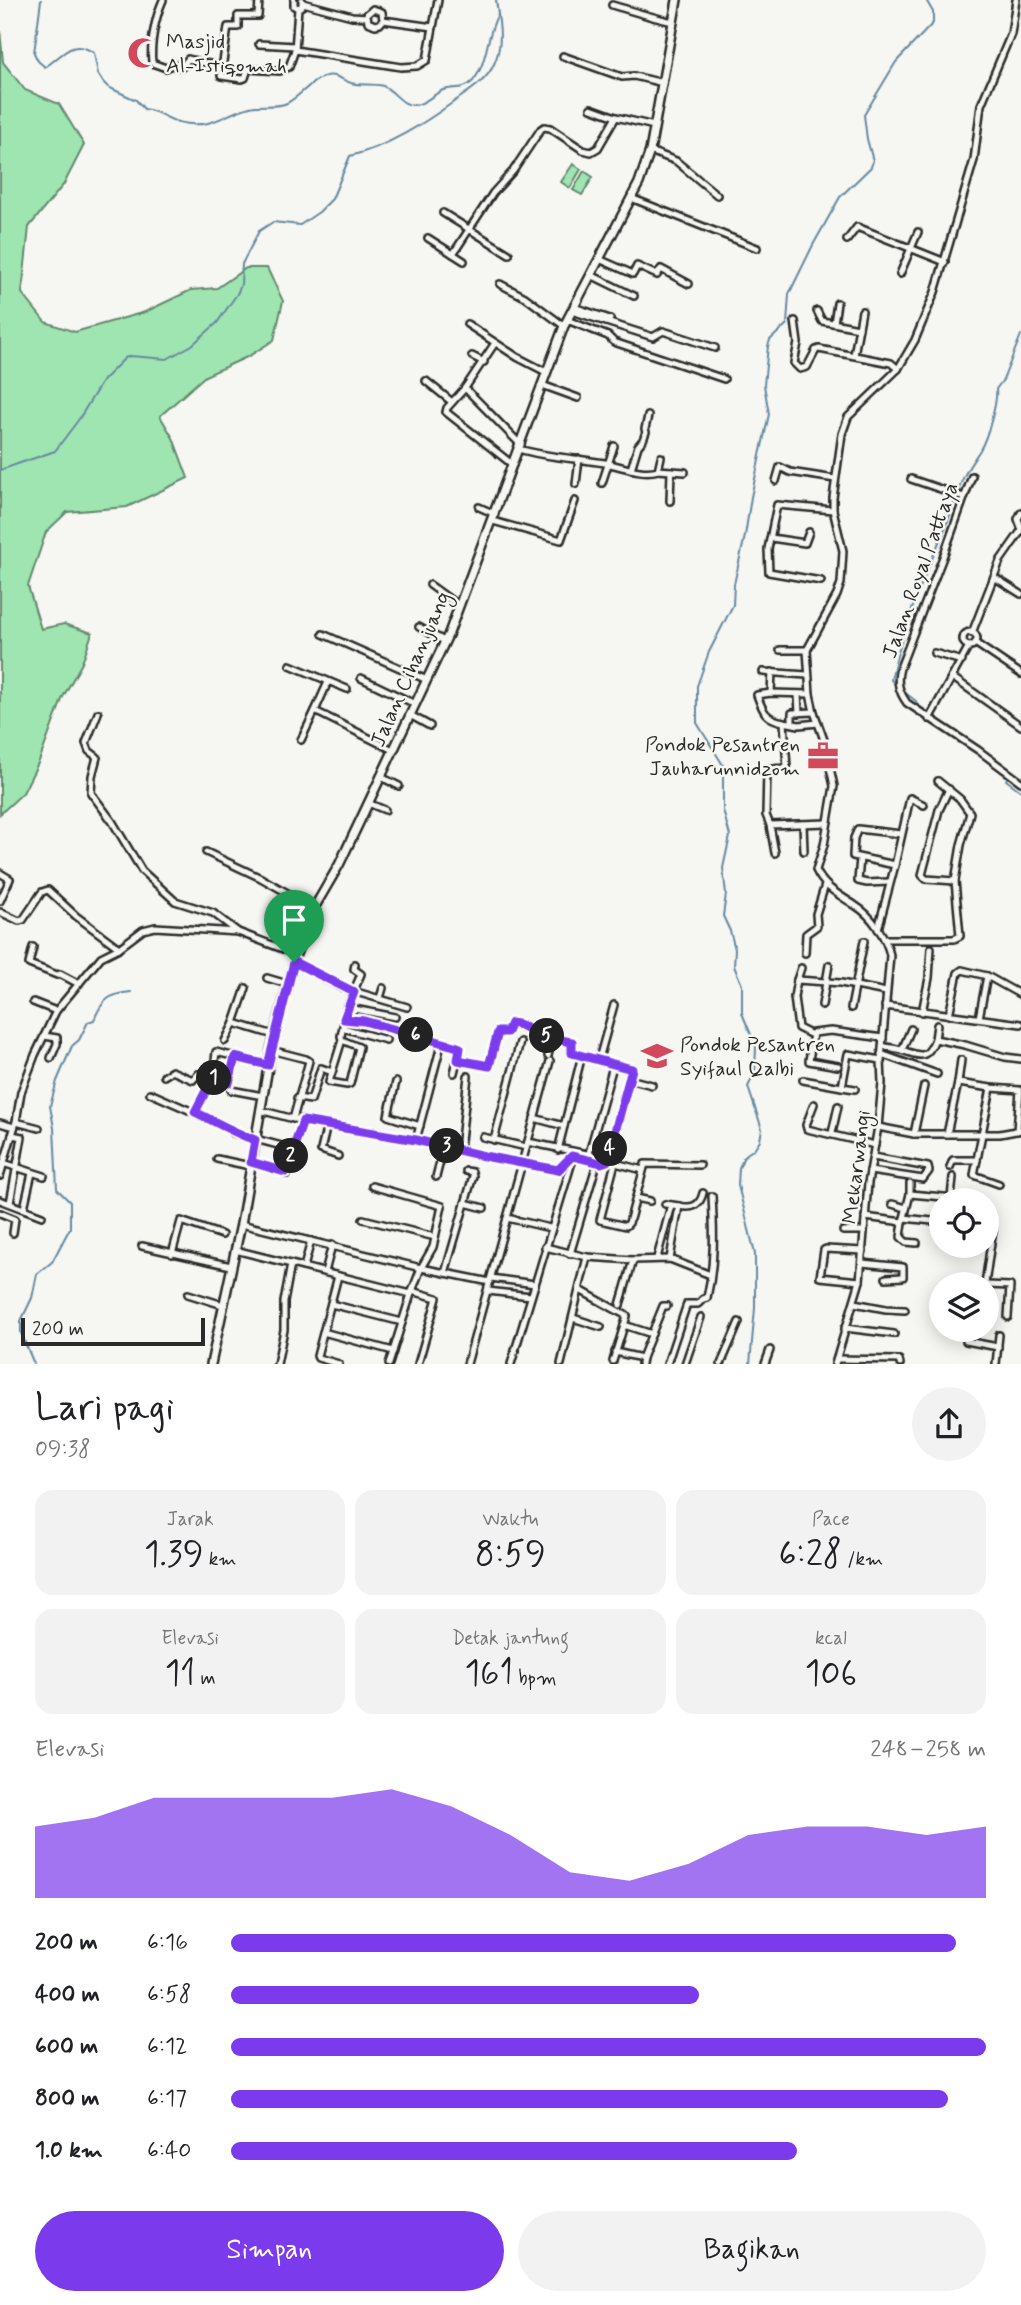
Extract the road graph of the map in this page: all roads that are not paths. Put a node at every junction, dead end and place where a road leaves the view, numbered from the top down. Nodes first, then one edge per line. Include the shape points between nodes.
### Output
1 (163, 0) edge
2 (259, 0) edge
3 (286, 0) edge
4 (380, 0) edge
5 (438, 0) edge
6 (677, 0) edge
7 (1016, 0) edge
8 (294, 1) edge
9 (301, 4) edge
10 (612, 5) dead end
11 (378, 9) junction
12 (367, 17) junction
13 (383, 20) junction
14 (674, 22) junction
15 (433, 27) junction
16 (259, 44) dead end
17 (295, 48) junction
18 (563, 57) dead end
19 (223, 67) junction
20 (664, 83) junction
21 (591, 108) dead end
22 (617, 117) junction
23 (654, 126) junction
24 (650, 151) junction
25 (717, 195) dead end
26 (631, 198) junction
27 (443, 214) dead end
28 (469, 230) junction
29 (918, 232) dead end
30 (428, 237) dead end
31 (847, 240) dead end
32 (757, 248) dead end
33 (911, 249) junction
34 (453, 254) junction
35 (509, 254) dead end
36 (599, 259) junction
37 (464, 261) dead end
38 (945, 262) junction
39 (900, 274) dead end
40 (591, 275) junction
41 (500, 284) dead end
42 (690, 284) dead end
43 (634, 296) dead end
44 (837, 303) dead end
45 (573, 309) junction
46 (817, 311) dead end
47 (862, 311) dead end
48 (610, 319) dead end
49 (795, 321) dead end
50 (566, 323) junction
51 (834, 323) junction
52 (467, 324) dead end
53 (859, 328) junction
54 (495, 343) junction
55 (715, 348) dead end
56 (854, 355) junction
57 (472, 356) dead end
58 (484, 362) junction
59 (898, 369) junction
60 (547, 372) junction
61 (724, 379) dead end
62 (426, 381) dead end
63 (542, 385) junction
64 (465, 388) junction
65 (578, 398) dead end
66 (453, 402) junction
67 (648, 416) dead end
68 (614, 446) dead end
69 (520, 447) junction
70 (661, 457) dead end
71 (782, 457) dead end
72 (579, 459) junction
73 (607, 464) junction
74 (513, 465) junction
75 (780, 467) junction
76 (631, 469) junction
77 (659, 470) junction
78 (671, 471) junction
79 (685, 472) dead end
80 (972, 476) dead end
81 (835, 479) junction
82 (911, 479) dead end
83 (776, 481) dead end
84 (602, 483) dead end
85 (576, 484) dead end
86 (964, 497) junction
87 (670, 501) dead end
88 (575, 502) dead end
89 (479, 507) dead end
90 (834, 510) junction
91 (1021, 513) edge
92 (494, 517) junction
93 (1021, 529) edge
94 (810, 532) dead end
95 (771, 538) junction
96 (994, 577) junction
97 (821, 581) dead end
98 (430, 585) dead end
99 (1021, 594) edge
100 (460, 606) junction
101 (419, 627) dead end
102 (972, 633) junction
103 (323, 634) dead end
104 (444, 641) junction
105 (972, 645) junction
106 (780, 650) dead end
107 (807, 650) junction
108 (934, 653) dead end
109 (961, 661) junction
110 (290, 665) dead end
111 (763, 672) dead end
112 (772, 672) junction
113 (1021, 674) edge
114 (807, 675) junction
115 (952, 677) junction
116 (361, 678) dead end
117 (427, 680) junction
118 (328, 682) junction
119 (347, 690) dead end
120 (771, 693) junction
121 (798, 694) junction
122 (810, 694) junction
123 (415, 704) junction
124 (315, 711) junction
125 (814, 712) junction
126 (98, 713) dead end
127 (799, 713) junction
128 (410, 715) junction
129 (929, 719) junction
130 (784, 722) junction
131 (792, 723) junction
132 (818, 723) junction
133 (430, 726) dead end
134 (1021, 726) edge
135 (301, 740) dead end
136 (393, 750) junction
137 (381, 777) junction
138 (939, 781) dead end
139 (1021, 782) edge
140 (399, 786) dead end
141 (949, 789) junction
142 (368, 803) junction
143 (924, 805) dead end
144 (385, 810) dead end
145 (827, 823) junction
146 (803, 824) junction
147 (770, 825) junction
148 (901, 834) junction
149 (804, 851) dead end
150 (206, 852) dead end
151 (775, 852) dead end
152 (860, 858) junction
153 (895, 865) junction
154 (0, 873) edge
155 (954, 881) junction
156 (889, 883) junction
157 (825, 885) junction
158 (0, 901) edge
159 (314, 908) junction
160 (0, 912) edge
161 (878, 930) junction
162 (238, 932) junction
163 (885, 939) junction
164 (864, 941) dead end
165 (33, 947) dead end
166 (119, 948) junction
167 (931, 948) dead end
168 (805, 953) dead end
169 (295, 958) junction
170 (355, 964) dead end
171 (829, 965) dead end
172 (801, 968) dead end
173 (987, 976) junction
174 (267, 978) dead end
175 (797, 980) junction
176 (827, 983) junction
177 (287, 984) junction
178 (79, 985) junction
179 (856, 986) junction
180 (246, 988) dead end
181 (383, 988) dead end
182 (354, 992) junction
183 (886, 992) junction
184 (1021, 995) edge
185 (380, 998) junction
186 (33, 1002) dead end
187 (614, 1005) dead end
188 (822, 1005) dead end
189 (886, 1006) junction
190 (407, 1007) dead end
191 (851, 1008) dead end
192 (56, 1011) junction
193 (346, 1012) junction
194 (922, 1012) junction
195 (949, 1014) junction
196 (395, 1017) dead end
197 (978, 1018) junction
198 (344, 1019) junction
199 (234, 1023) junction
200 (1021, 1024) edge
201 (937, 1025) dead end
202 (343, 1028) junction
203 (911, 1028) dead end
204 (274, 1035) junction
205 (812, 1035) junction
206 (44, 1036) junction
207 (552, 1038) junction
208 (883, 1038) junction
209 (935, 1039) junction
210 (342, 1040) junction
211 (386, 1040) dead end
212 (225, 1041) dead end
213 (520, 1042) dead end
214 (441, 1045) dead end
215 (883, 1045) junction
216 (271, 1050) junction
217 (902, 1050) junction
218 (235, 1057) junction
219 (881, 1057) junction
220 (51, 1058) dead end
221 (582, 1059) dead end
222 (599, 1059) junction
223 (1021, 1059) edge
224 (458, 1060) junction
225 (961, 1060) dead end
226 (268, 1065) junction
227 (613, 1066) dead end
228 (838, 1066) dead end
229 (332, 1072) junction
230 (454, 1073) dead end
231 (937, 1074) dead end
232 (164, 1076) dead end
233 (468, 1076) dead end
234 (213, 1077) junction
235 (629, 1079) junction
236 (803, 1080) dead end
237 (396, 1082) dead end
238 (229, 1083) junction
239 (958, 1083) junction
240 (652, 1085) dead end
241 (924, 1086) dead end
242 (842, 1087) junction
243 (991, 1088) junction
244 (855, 1089) dead end
245 (1020, 1090) edge
246 (150, 1094) dead end
247 (263, 1096) junction
248 (297, 1098) junction
249 (814, 1104) dead end
250 (838, 1106) dead end
251 (260, 1110) junction
252 (195, 1112) junction
253 (534, 1118) junction
254 (293, 1119) junction
255 (303, 1121) junction
256 (0, 1123) edge
257 (327, 1125) junction
258 (420, 1126) junction
259 (564, 1126) junction
260 (878, 1127) junction
261 (14, 1128) junction
262 (39, 1128) dead end
263 (1019, 1130) edge
264 (832, 1133) junction
265 (914, 1134) junction
266 (947, 1134) junction
267 (981, 1134) junction
268 (483, 1137) dead end
269 (255, 1140) junction
270 (416, 1140) junction
271 (495, 1140) junction
272 (875, 1145) junction
273 (444, 1146) junction
274 (527, 1146) junction
275 (293, 1149) junction
276 (460, 1150) junction
277 (558, 1150) junction
278 (589, 1153) junction
279 (338, 1156) dead end
280 (873, 1157) junction
281 (217, 1159) dead end
282 (604, 1159) junction
283 (977, 1160) junction
284 (572, 1162) dead end
285 (3, 1163) junction
286 (523, 1163) junction
287 (615, 1163) junction
288 (251, 1164) junction
289 (700, 1165) dead end
290 (17, 1166) junction
291 (950, 1167) dead end
292 (595, 1170) dead end
293 (643, 1170) junction
294 (466, 1171) dead end
295 (870, 1171) junction
296 (32, 1173) junction
297 (0, 1176) edge
298 (44, 1176) dead end
299 (953, 1177) dead end
300 (436, 1178) dead end
301 (910, 1183) dead end
302 (999, 1184) dead end
303 (372, 1186) dead end
304 (952, 1188) edge
305 (703, 1193) dead end
306 (910, 1194) junction
307 (712, 1196) dead end
308 (929, 1196) edge
309 (636, 1198) junction
310 (0, 1200) edge
311 (650, 1202) dead end
312 (10, 1203) junction
313 (465, 1203) junction
314 (892, 1204) dead end
315 (679, 1206) junction
316 (24, 1208) junction
317 (484, 1208) dead end
318 (906, 1208) junction
319 (0, 1213) edge
320 (42, 1216) dead end
321 (865, 1217) junction
322 (507, 1218) junction
323 (363, 1219) dead end
324 (903, 1220) junction
325 (929, 1221) edge
326 (241, 1224) junction
327 (550, 1228) junction
328 (843, 1231) dead end
329 (864, 1231) junction
330 (13, 1233) dead end
331 (222, 1235) dead end
332 (435, 1237) junction
333 (311, 1241) junction
334 (917, 1243) dead end
335 (332, 1245) junction
336 (142, 1246) dead end
337 (545, 1247) junction
338 (235, 1250) junction
339 (863, 1251) junction
340 (172, 1254) junction
341 (570, 1254) junction
342 (587, 1257) junction
343 (657, 1258) junction
344 (670, 1259) junction
345 (633, 1260) junction
346 (862, 1263) junction
347 (291, 1264) junction
348 (231, 1266) junction
349 (304, 1267) junction
350 (421, 1268) junction
351 (325, 1272) junction
352 (445, 1273) junction
353 (708, 1274) dead end
354 (338, 1276) junction
355 (886, 1278) dead end
356 (491, 1280) junction
357 (860, 1281) junction
358 (534, 1284) junction
359 (999, 1286) edge
360 (580, 1290) junction
361 (488, 1291) junction
362 (412, 1293) junction
363 (188, 1294) dead end
364 (531, 1296) junction
365 (854, 1303) junction
366 (331, 1304) junction
367 (223, 1305) junction
368 (620, 1305) dead end
369 (667, 1306) dead end
370 (905, 1310) dead end
371 (701, 1317) dead end
372 (1009, 1317) dead end
373 (573, 1318) junction
374 (402, 1322) junction
375 (739, 1322) dead end
376 (624, 1325) junction
377 (601, 1328) dead end
378 (845, 1328) junction
379 (323, 1332) junction
380 (652, 1334) junction
381 (894, 1334) dead end
382 (971, 1342) edge
383 (998, 1342) edge
384 (998, 1347) junction
385 (770, 1350) dead end
386 (393, 1351) junction
387 (615, 1352) junction
388 (613, 1361) dead end
389 (641, 1361) edge
390 (836, 1361) edge
391 (211, 1363) edge
392 (277, 1363) edge
393 (339, 1363) edge
394 (389, 1363) edge
395 (418, 1363) edge
396 (467, 1363) edge
397 (511, 1363) edge
398 (561, 1363) edge
399 (667, 1363) edge
400 (685, 1363) edge
401 (721, 1363) edge
402 (765, 1363) edge
403 (900, 1363) edge
404 (996, 1363) edge

1 - 19 street via 150,53 152,63 182,67 188,59
2 - 19 street via 258,16 238,16 237,27 228,27
3 - 8 street
4 - 11 street
5 - 15 street
6 - 14 main road, Jalan Cihanjuang
7 - 38 street via 1012,34 981,105 976,152
8 - 9 street via 294,6
9 - 12 street
9 - 17 street
10 - 14 street
11 - 12 street
11 - 13 street
12 - 13 street via 375,26
13 - 15 street
14 - 20 main road, Jalan Cihanjuang
15 - 17 street via 427,60 417,66
16 - 17 street
17 - 19 street via 289,67 275,71 248,69 242,79 221,76
18 - 20 street via 622,77
20 - 23 main road, Jalan Cihanjuang
21 - 22 street
22 - 23 street
22 - 28 street via 592,152 544,127
23 - 24 main road, Jalan Cihanjuang
24 - 25 street via 676,161
24 - 26 main road, Jalan Cihanjuang
26 - 32 street
26 - 36 main road, Jalan Cihanjuang
27 - 28 street
28 - 34 street
28 - 35 street
29 - 33 street
30 - 34 street
31 - 33 street via 857,226
33 - 38 street
33 - 39 street
34 - 37 street
36 - 40 main road, Jalan Cihanjuang
36 - 42 street via 633,274 637,266 657,275 661,270
38 - 59 street via 915,340
40 - 43 street
40 - 45 main road, Jalan Cihanjuang
41 - 50 street
44 - 51 street
45 - 48 street
45 - 50 main road, Jalan Cihanjuang
45 - 55 street via 653,337 663,331
46 - 51 street via 822,321
47 - 53 street
49 - 56 street via 799,343 794,363 800,369 807,367 819,349
50 - 60 main road, Jalan Cihanjuang
50 - 61 street
51 - 53 street
52 - 54 street
53 - 56 street
54 - 58 street
54 - 60 street
56 - 59 street via 891,363
57 - 58 street
58 - 64 street
59 - 81 street via 848,417
60 - 63 main road, Jalan Cihanjuang
62 - 66 street
63 - 65 street
63 - 69 main road, Jalan Cihanjuang
64 - 66 street
64 - 69 street
66 - 74 street via 447,414
67 - 76 street
68 - 73 street
69 - 72 street via 537,455
69 - 74 main road, Jalan Cihanjuang
70 - 77 street
71 - 75 street
72 - 73 street
72 - 85 street
73 - 76 street
73 - 84 street
74 - 92 main road, Jalan Cihanjuang
75 - 81 street
75 - 83 street
76 - 77 street
77 - 78 street
78 - 79 street
78 - 87 street
80 - 86 street, Jalan Royal Pattaya
81 - 90 street
82 - 86 street
86 - 129 street, Jalan Royal Pattaya via 898,676 907,704
88 - 92 street via 560,540
89 - 92 street
90 - 95 street via 779,504
90 - 107 street via 843,551 841,583
91 - 93 street
92 - 100 main road, Jalan Cihanjuang
93 - 96 street
94 - 95 street via 805,543
95 - 97 street via 769,572
96 - 99 street
96 - 102 street
98 - 100 street
100 - 104 main road, Jalan Cihanjuang
101 - 104 street
102 - 105 street via 976,638
102 - 105 street via 963,638 965,644
103 - 117 street
104 - 117 main road, Jalan Cihanjuang
105 - 109 street
105 - 113 street
106 - 107 street
107 - 114 street
108 - 109 street
109 - 115 street
110 - 118 street
111 - 112 street
112 - 114 street
112 - 120 street
114 - 122 street
115 - 129 street
115 - 134 street
116 - 123 street
117 - 123 main road, Jalan Cihanjuang
118 - 119 street
118 - 124 street
120 - 121 street
120 - 130 street via 757,695 763,711 769,719
121 - 122 street
121 - 127 street
122 - 125 street
123 - 128 main road, Jalan Cihanjuang
124 - 135 street
124 - 136 street
125 - 127 street
125 - 132 street
126 - 162 street via 86,743 97,757 91,793 142,871 160,890 180,904 213,913
127 - 131 street via 792,713
128 - 133 street
128 - 136 main road, Jalan Cihanjuang
129 - 139 street, Jalan Royal Pattaya
130 - 131 street
130 - 147 street via 787,768 767,769
131 - 132 street
132 - 145 street via 833,776
136 - 137 main road, Jalan Cihanjuang
137 - 140 street
137 - 142 main road, Jalan Cihanjuang
138 - 141 street
141 - 155 street via 970,813
141 - 155 street via 922,875
142 - 144 street
142 - 159 main road, Jalan Cihanjuang
143 - 148 street via 910,798
145 - 146 street
145 - 157 street via 816,870
146 - 147 street
146 - 149 street
147 - 151 street
148 - 152 street via 856,830 852,855
148 - 153 street
150 - 159 street
152 - 153 street
152 - 156 street via 858,881
153 - 156 street
154 - 158 street via 10,879
155 - 163 street via 959,938
156 - 161 street
157 - 161 street via 864,912
157 - 168 street via 817,926 806,934
159 - 169 main road, Jalan Cihanjuang
160 - 166 street via 23,920 48,890
161 - 163 street
162 - 166 street via 155,927
162 - 169 street
163 - 183 street, Mekarwangi via 890,955
164 - 179 street
165 - 178 street via 29,964
166 - 178 street via 101,957
167 - 194 street
169 - 177 main road, Jalan Cihanjuang
169 - 182 street
170 - 182 street via 361,974
171 - 176 street
172 - 175 street
173 - 184 street
173 - 195 street via 959,972
173 - 197 street
174 - 177 street
175 - 176 street
175 - 205 street via 798,1028
176 - 179 street
176 - 188 street
177 - 204 main road, Jalan Cihanjuang
178 - 192 street
179 - 183 street
179 - 191 street
180 - 199 street
181 - 185 street
182 - 185 street
182 - 193 street
183 - 189 street, Mekarwangi
185 - 190 street
186 - 192 street
187 - 222 street
189 - 194 street
189 - 208 street, Mekarwangi
192 - 206 street
193 - 196 street via 354,1009
193 - 198 street
194 - 195 street
195 - 197 street
197 - 200 street
198 - 202 street
198 - 224 street via 458,1047
199 - 204 street
199 - 212 street
201 - 209 street
202 - 210 street
202 - 211 street
203 - 217 street
204 - 216 main road, Jalan Cihanjuang
205 - 208 street via 831,1031
205 - 228 street via 810,1061
206 - 220 street via 57,1038
206 - 261 street via 22,1092
207 - 222 street via 572,1042 572,1053
207 - 224 street via 511,1023 507,1032 498,1032 489,1066
207 - 253 street
208 - 215 street, Mekarwangi
209 - 217 street via 922,1055
209 - 223 street
210 - 229 street
210 - 229 street via 359,1047 350,1084 329,1082
213 - 271 street
214 - 258 street
215 - 217 street
215 - 219 street, Mekarwangi
216 - 226 main road, Jalan Cihanjuang
216 - 248 street via 308,1061
218 - 226 street
218 - 234 street via 216,1052
218 - 238 street
219 - 231 street
219 - 242 street via 848,1054
219 - 260 street, Mekarwangi
221 - 259 street
222 - 235 street via 632,1069
224 - 230 street
225 - 239 street
226 - 247 main road, Jalan Cihanjuang
227 - 278 street
229 - 248 street via 321,1068 311,1100
232 - 234 street via 172,1071 193,1080 198,1074
233 - 276 street
234 - 238 street
234 - 252 street
235 - 240 street
235 - 282 street
236 - 242 street
237 - 258 street via 388,1116
238 - 247 street via 230,1090
239 - 243 street
239 - 266 street
241 - 265 street
242 - 244 street
243 - 245 street
243 - 267 street
245 - 263 street
246 - 252 street
247 - 251 main road, Jalan Cihanjuang
248 - 254 street
249 - 264 street via 807,1129
250 - 264 street
251 - 254 street
251 - 269 main road, Jalan Cihanjuang
252 - 269 street
253 - 259 street
253 - 274 street
254 - 255 street
255 - 257 street
255 - 275 street
256 - 261 street
257 - 270 street
257 - 279 street via 321,1150
258 - 270 street
259 - 277 street
260 - 265 street
260 - 272 street, Mekarwangi
261 - 262 street
261 - 285 street
261 - 290 street via 22,1137
263 - 267 street
264 - 272 street
265 - 266 street
266 - 267 street
267 - 283 street
268 - 271 street
269 - 275 street
269 - 288 main road, Jalan Cihanjuang
270 - 273 street
271 - 274 street
272 - 280 street, Mekarwangi
273 - 276 street
273 - 300 street
274 - 277 street
274 - 286 street
275 - 288 street via 286,1173
276 - 286 street
277 - 278 street
278 - 282 street
280 - 295 street, Mekarwangi
280 - 295 street via 928,1167 929,1171 923,1179
281 - 288 street
282 - 286 street via 601,1163 572,1156 558,1170
282 - 287 street
283 - 291 street via 953,1160
283 - 302 street via 974,1175
284 - 327 street
285 - 290 street
285 - 297 street
286 - 322 street
287 - 293 street
287 - 309 street via 600,1220 628,1225
288 - 326 main road, Jalan Cihanjuang
289 - 293 street via 649,1162
290 - 296 street
290 - 312 street
292 - 341 street
293 - 309 street
294 - 313 street via 473,1176
295 - 321 street, Mekarwangi
296 - 298 street
296 - 316 street
299 - 304 street
301 - 306 street
303 - 332 street via 441,1205
305 - 315 street via 694,1207
306 - 308 street
306 - 318 street
307 - 399 street via 715,1246 707,1298 687,1304
309 - 311 street
310 - 312 street
312 - 316 street
313 - 317 street
313 - 352 street
314 - 318 street
315 - 343 street via 668,1204
315 - 344 street
316 - 320 street
318 - 324 street
319 - 330 street via 15,1219
321 - 324 street
321 - 329 street, Mekarwangi
322 - 327 street
322 - 356 street
323 - 332 street
324 - 325 street
324 - 334 street via 901,1237
326 - 333 street
326 - 338 main road, Jalan Cihanjuang
327 - 337 street
328 - 329 street
329 - 339 street, Mekarwangi
331 - 340 street via 181,1221
332 - 350 street
333 - 335 street
333 - 349 street
335 - 350 street
335 - 351 street
336 - 340 street
337 - 341 street
337 - 358 street
338 - 347 street
338 - 348 main road, Jalan Cihanjuang
339 - 346 street, Mekarwangi
339 - 357 street via 824,1250 820,1277
340 - 348 street
341 - 342 street
342 - 345 street
342 - 360 street
343 - 344 street
343 - 345 street
344 - 353 street
345 - 368 street
346 - 355 street via 903,1268 903,1277
346 - 357 street, Mekarwangi
347 - 349 street
347 - 392 street
348 - 367 main road, Jalan Cihanjuang
349 - 351 street
350 - 352 street
350 - 362 street
351 - 354 street
352 - 356 street
354 - 362 street
354 - 366 street
356 - 358 street
356 - 361 street
357 - 365 street, Mekarwangi
358 - 364 street
359 - 372 street via 1010,1286
360 - 373 street
360 - 376 street via 626,1316
361 - 364 street
361 - 396 street
362 - 374 street
362 - 395 street via 437,1298
363 - 367 street
364 - 397 street
365 - 370 street
365 - 378 street, Mekarwangi
366 - 374 street
366 - 379 street
367 - 391 main road, Jalan Cihanjuang
369 - 380 street via 663,1306
371 - 400 street
373 - 377 street
373 - 398 street
374 - 386 street
375 - 401 street
376 - 380 street
376 - 387 street
378 - 381 street
378 - 390 street, Mekarwangi
379 - 386 street
379 - 393 street via 317,1357
380 - 389 street
382 - 384 street
383 - 384 street
384 - 404 street
385 - 402 street
386 - 394 street
387 - 388 street
387 - 389 street
390 - 403 street

